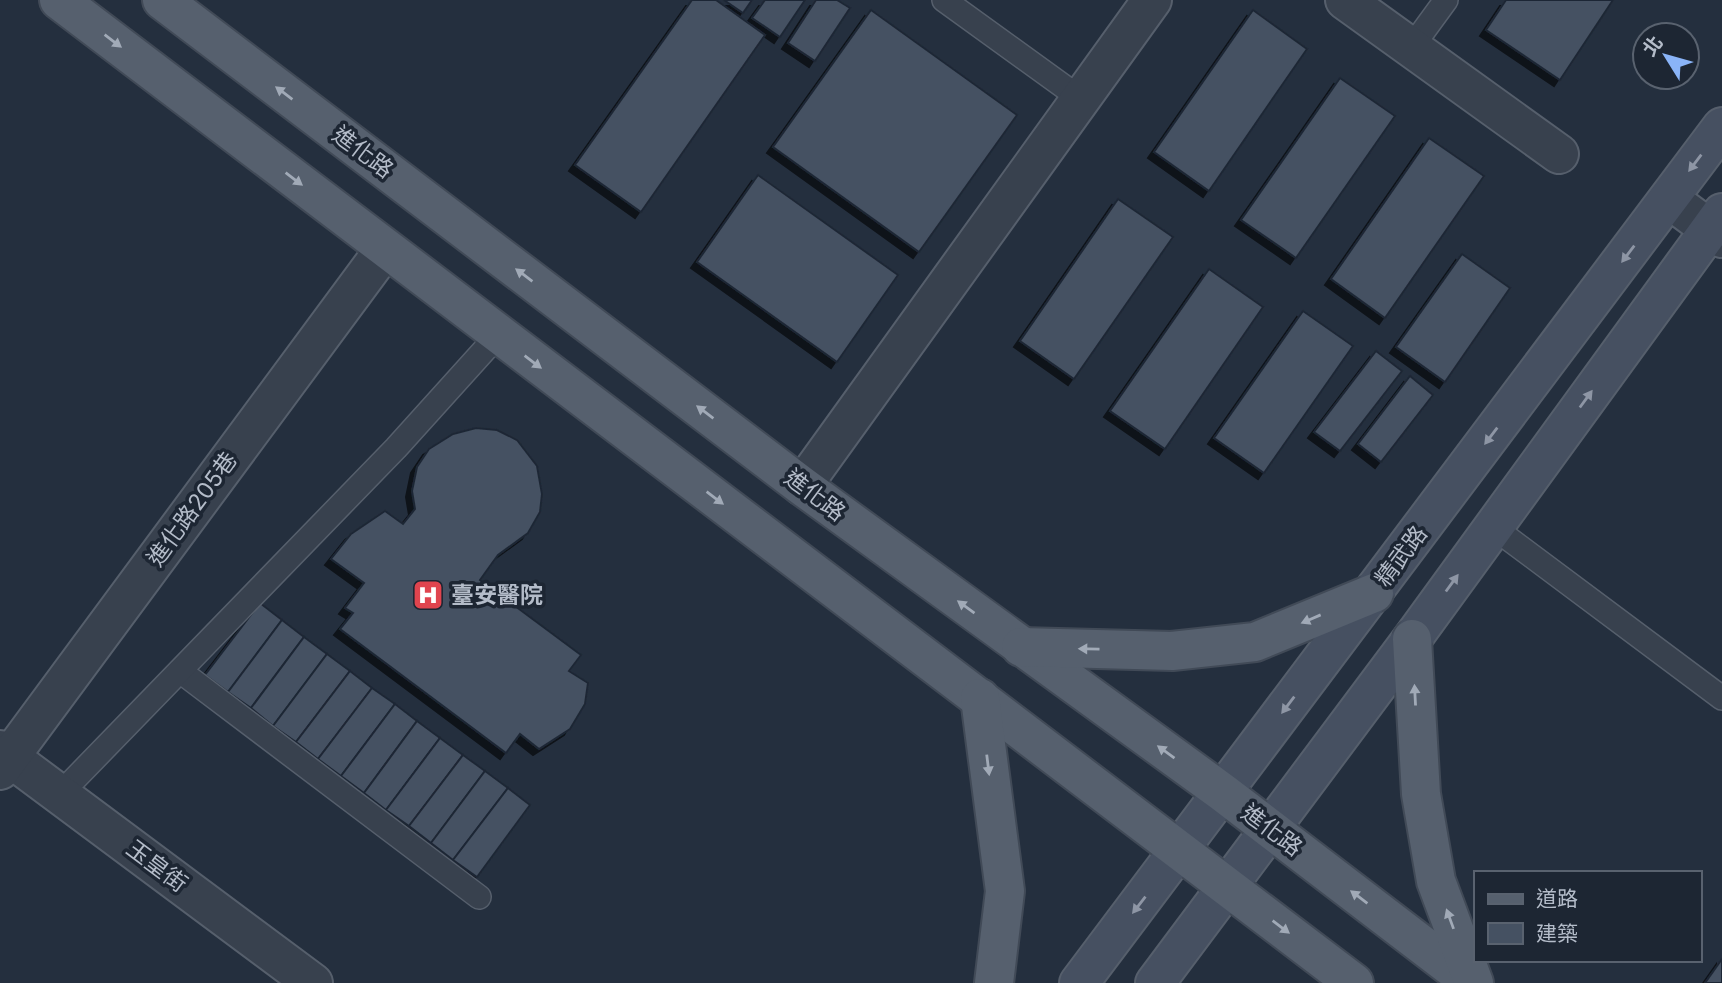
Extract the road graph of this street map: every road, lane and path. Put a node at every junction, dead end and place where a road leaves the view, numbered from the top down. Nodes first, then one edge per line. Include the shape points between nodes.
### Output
1 (59, 0) edge
2 (162, 0) edge
3 (944, 0) edge
4 (1152, 0) edge
5 (1345, 0) edge
6 (1446, 0) edge
7 (1411, 48) junction
8 (1081, 99) junction
9 (1722, 127) edge
10 (1559, 154) dead end
11 (1668, 199) junction
12 (1718, 227) edge
13 (385, 249) junction
14 (498, 335) junction
15 (802, 486) junction
16 (1493, 527) junction
17 (1374, 593) junction
18 (1412, 639) junction
19 (1021, 647) junction
20 (180, 671) junction
21 (980, 698) junction
22 (1722, 698) edge
23 (3, 759) edge
24 (1222, 792) junction
25 (61, 793) junction
26 (1269, 828) junction
27 (1181, 851) junction
28 (1227, 886) junction
29 (479, 897) dead end
30 (313, 983) edge
31 (994, 983) edge
32 (1079, 983) edge
33 (1155, 983) edge
34 (1354, 983) edge
35 (1473, 983) edge

1 -> 13 main road
15 -> 2 main road, 進化路
3 - 8 lane
4 - 8 street
5 - 7 street
6 - 7 lane
7 - 10 street
8 - 15 street
9 -> 11 street, 精武路
11 - 12 street
11 -> 17 street, 精武路
16 -> 12 street
13 - 14 main road
13 - 23 street, 進化路205巷
14 - 20 lane via 396,449
14 -> 21 main road
19 -> 15 main road, 進化路
18 -> 16 street
16 - 22 lane
17 -> 19 main road via 1255,642 1172,651
17 -> 24 street, 精武路
18 - 26 street
35 -> 18 main road via 1436,881 1421,794
24 -> 19 main road, 進化路
20 - 25 lane
20 - 29 lane
21 - 27 main road
21 -> 31 main road via 1005,891
23 - 25 street, 玉皇街
24 - 26 main road, 進化路
24 - 27 street, 精武路
25 - 30 street, 玉皇街
26 - 28 street
35 -> 26 main road, 進化路
27 - 28 main road
27 -> 32 street, 精武路
28 - 33 street
28 -> 34 main road

